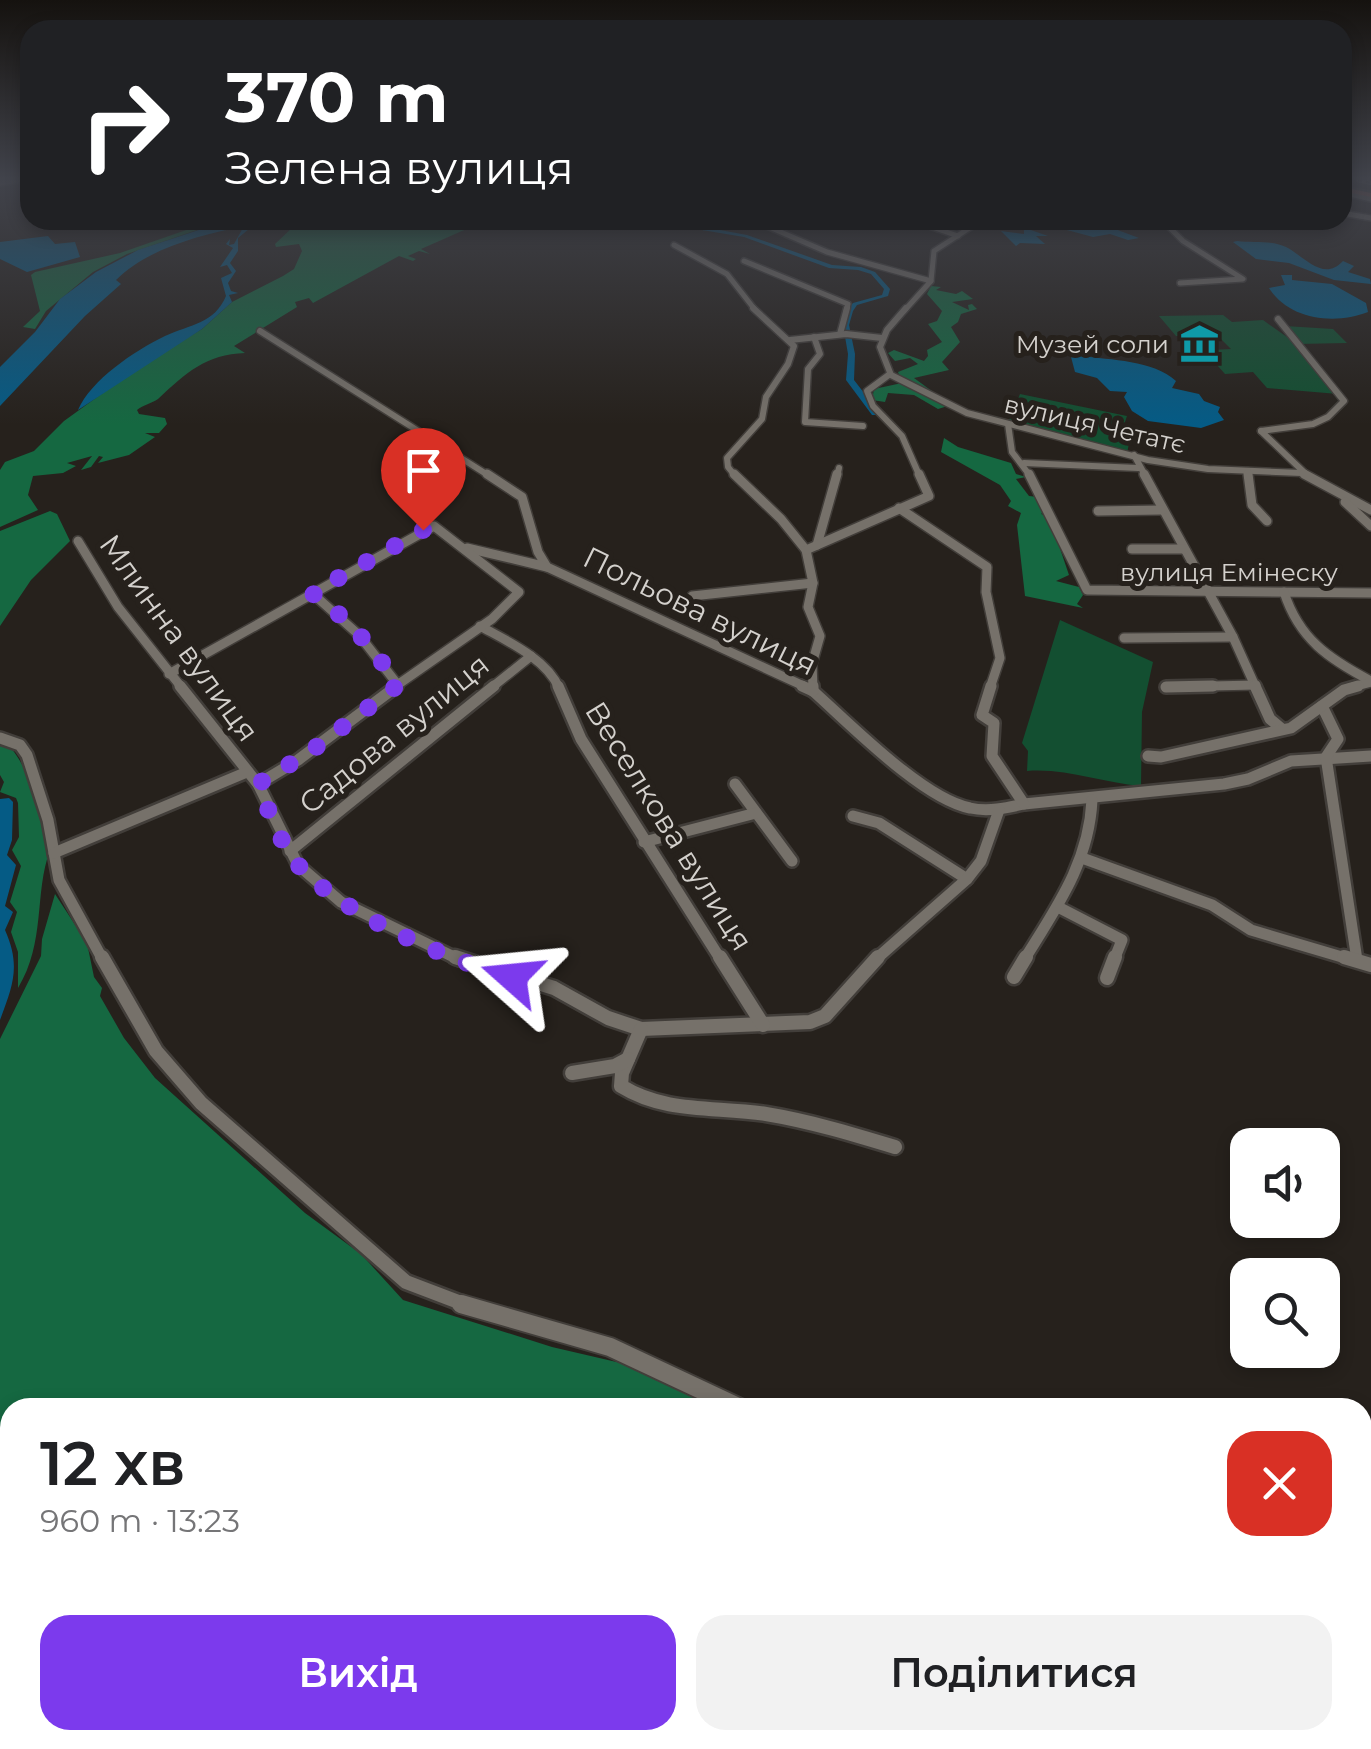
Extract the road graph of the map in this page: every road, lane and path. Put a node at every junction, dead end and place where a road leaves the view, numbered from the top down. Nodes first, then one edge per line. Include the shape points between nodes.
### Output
1 (705, 262) edge
2 (745, 262) edge
3 (861, 262) edge
4 (933, 262) edge
5 (1215, 262) edge
6 (931, 281) junction
7 (1180, 283) dead end
8 (1278, 318) dead end
9 (260, 331) dead end
10 (840, 334) junction
11 (814, 337) junction
12 (882, 338) junction
13 (790, 340) junction
14 (890, 374) junction
15 (1008, 424) junction
16 (863, 426) dead end
17 (1134, 456) junction
18 (1024, 463) junction
19 (839, 468) dead end
20 (1138, 468) junction
21 (1248, 471) junction
22 (1302, 473) junction
23 (1343, 498) junction
24 (899, 508) junction
25 (1098, 510) dead end
26 (1162, 510) junction
27 (1371, 510) edge
28 (1267, 521) dead end
29 (1371, 526) edge
30 (78, 541) dead end
31 (817, 544) junction
32 (468, 548) junction
33 (1132, 548) dead end
34 (1184, 549) junction
35 (806, 550) junction
36 (547, 566) junction
37 (813, 583) junction
38 (1208, 592) junction
39 (1284, 592) junction
40 (312, 593) junction
41 (1371, 593) edge
42 (692, 596) dead end
43 (480, 626) junction
44 (1233, 637) junction
45 (1124, 638) dead end
46 (530, 656) junction
47 (169, 674) junction
48 (1371, 682) edge
49 (398, 685) junction
50 (1256, 685) junction
51 (1166, 686) dead end
52 (813, 691) junction
53 (1322, 706) junction
54 (1282, 730) junction
55 (0, 738) edge
56 (1338, 739) junction
57 (1148, 756) dead end
58 (1369, 756) edge
59 (1326, 757) junction
60 (247, 772) junction
61 (258, 784) junction
62 (735, 784) dead end
63 (1092, 800) junction
64 (1024, 804) junction
65 (999, 810) junction
66 (756, 813) junction
67 (853, 816) dead end
68 (644, 842) junction
69 (290, 851) junction
70 (54, 853) junction
71 (1082, 858) junction
72 (792, 861) dead end
73 (967, 879) junction
74 (1058, 907) junction
75 (1357, 960) junction
76 (1371, 965) edge
77 (1014, 977) dead end
78 (1108, 978) dead end
79 (763, 1025) junction
80 (640, 1029) junction
81 (628, 1059) junction
82 (572, 1074) dead end
83 (895, 1147) dead end
84 (722, 1398) edge

1 - 13 street via 728,274 753,308
2 - 10 street via 848,304
3 - 6 street
4 - 6 street
5 - 7 street via 1243,280
6 - 12 street
8 - 22 street via 1344,397 1313,424 1261,431
9 - 36 street, Польова вулиця via 517,492
10 - 11 street
10 - 12 street
11 - 13 street
11 - 16 street via 820,354 808,369 805,422
12 - 14 street via 881,358
13 - 35 street via 795,352 766,394 762,419 727,458 750,493
14 - 15 street, вулиця Четатє via 952,408
14 - 24 street via 867,391 869,400 902,436 929,496
15 - 17 street, вулиця Четатє
15 - 18 street via 1012,452
17 - 20 street
17 - 21 street, вулиця Четатє
18 - 20 street
18 - 38 street, вулиця Емінеску via 1087,590
19 - 31 street
20 - 26 street
21 - 22 street, вулиця Четатє
21 - 28 street via 1252,506
22 - 23 street
23 - 27 street
23 - 29 street
24 - 31 street
24 - 64 street via 986,567 1000,658 982,714 994,722 992,756
25 - 26 street
26 - 34 street
30 - 47 street, Млинна вулиця
31 - 35 street
32 - 36 street, Польова вулиця
32 - 40 street via 434,526
32 - 43 street via 518,592
33 - 34 street
34 - 38 street
35 - 37 street
36 - 52 street, Польова вулиця
37 - 42 street
37 - 52 street via 808,607 820,636
38 - 39 street, вулиця Емінеску
38 - 44 street
39 - 41 street, вулиця Емінеску
39 - 48 street via 1290,613 1317,650
40 - 47 street
40 - 49 street via 342,614
43 - 46 street, Веселкова вулиця
43 - 49 street
44 - 45 street
44 - 50 street
46 - 68 street, Веселкова вулиця via 554,676 575,729
46 - 69 street, Садова вулиця
47 - 60 street, Млинна вулиця
48 - 53 street
49 - 61 street
50 - 51 street
50 - 54 street
52 - 65 street, Польова вулиця via 947,800
53 - 54 street
53 - 56 street
54 - 57 street
55 - 70 street via 27,755
56 - 58 street
56 - 59 street
58 - 59 street, Польова вулиця
59 - 63 street, Польова вулиця via 1224,784
59 - 75 street
60 - 61 street, Млинна вулиця
60 - 70 street
61 - 69 street, Млинна вулиця
62 - 66 street
63 - 64 street, Польова вулиця
63 - 71 street
64 - 65 street, Польова вулиця
65 - 73 street, Млинна вулиця via 981,861
66 - 68 street
66 - 72 street
67 - 73 street via 879,823
68 - 79 street, Веселкова вулиця
69 - 80 street, Млинна вулиця via 321,886 358,912 465,962 554,988
70 - 84 street via 59,880 156,1051 201,1102 406,1282 591,1340
71 - 74 street
71 - 75 street via 1212,904 1251,930
73 - 79 street, Млинна вулиця via 870,964 824,1016
74 - 77 street
74 - 78 street via 1122,940
75 - 76 street
79 - 80 street, Млинна вулиця
80 - 81 street
81 - 82 street
81 - 83 street via 621,1086 638,1100 761,1113

